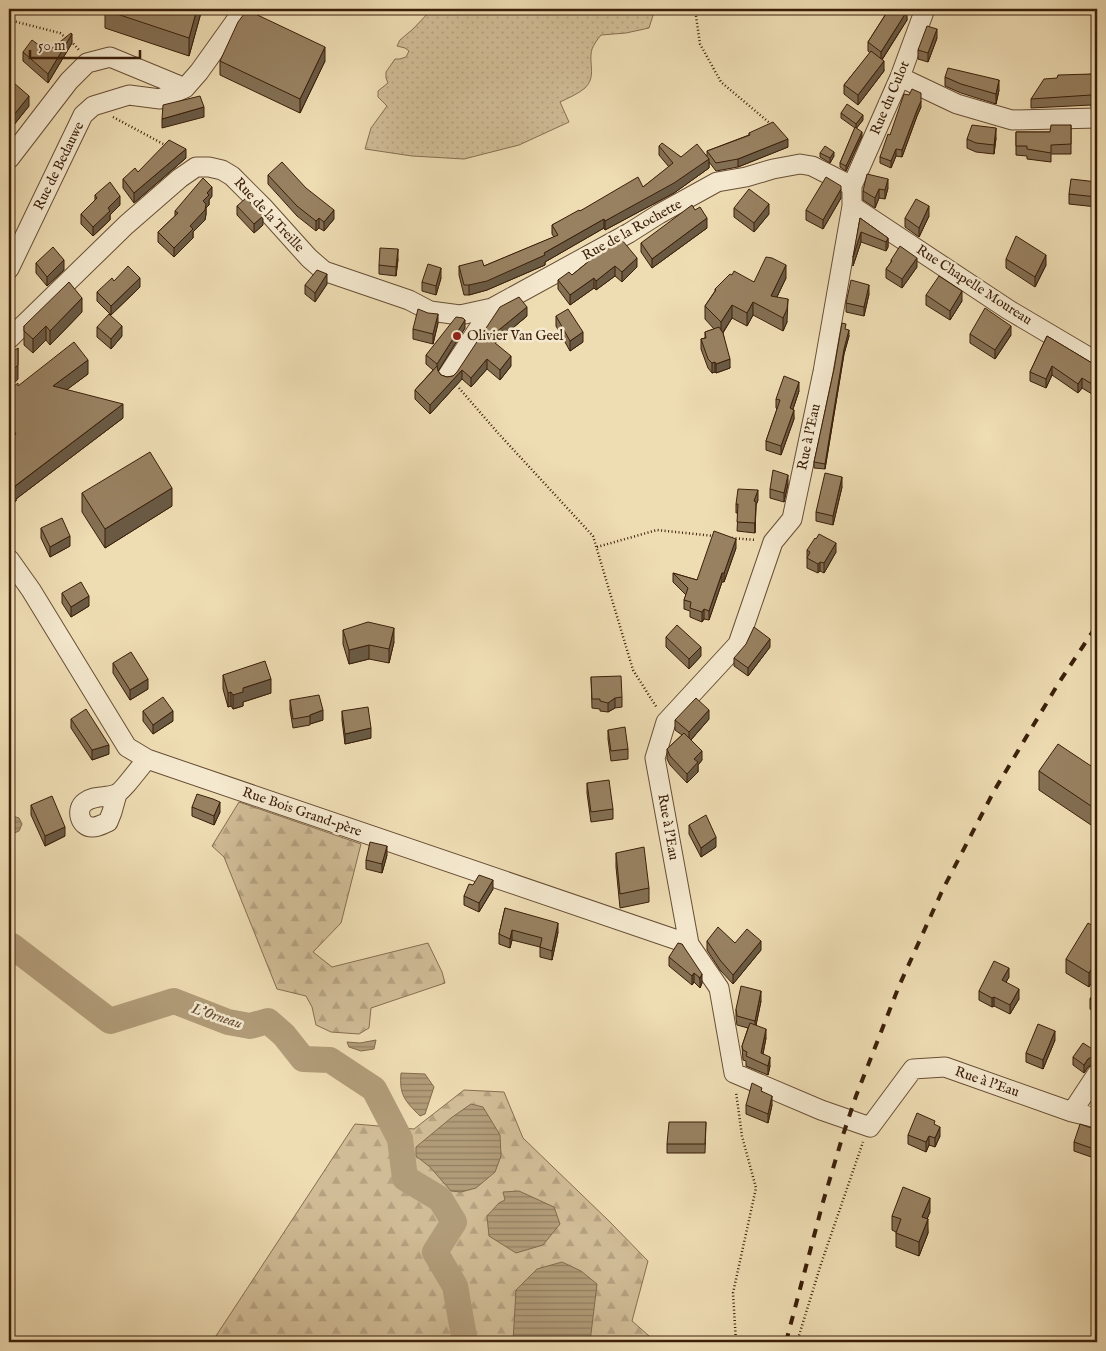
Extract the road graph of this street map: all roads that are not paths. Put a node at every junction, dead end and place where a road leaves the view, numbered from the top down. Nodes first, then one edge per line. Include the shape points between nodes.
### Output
1 (244, 9) edge
2 (925, 9) edge
3 (900, 77) junction
4 (185, 88) junction
5 (1097, 118) edge
6 (9, 159) edge
7 (852, 186) junction
8 (852, 206) junction
9 (9, 269) edge
10 (492, 308) junction
11 (9, 339) edge
12 (1097, 362) edge
13 (448, 375) edge
14 (9, 559) edge
15 (147, 759) junction
16 (117, 794) dead end
17 (689, 944) junction
18 (1097, 1074) edge
19 (1072, 1112) junction
20 (1097, 1118) edge

1 - 4 street, Rue de Bedauwe
2 - 3 street, Rue du Culot
3 - 5 street via 957,104 1012,120
3 - 7 street, Rue du Culot
4 - 6 street via 110,57 87,63 69,81
4 - 9 street, Rue de Bedauwe via 160,99 129,95 93,106 83,115
7 - 8 street, Rue à l'Eau
7 - 10 street, Rue de la Rochette via 812,166 800,164 716,182
8 - 12 street, Rue Chapelle Moureau via 1009,310
8 - 17 street, Rue à l'Eau via 823,372 792,519 773,542 738,644 666,722 655,758
10 - 11 street, Rue de la Treille via 460,316 430,311 409,300 324,271 232,176 222,170 196,167 126,225
10 - 13 street, Rue de la Rochette
14 - 15 street, Rue Bois Grand-père via 127,747
15 - 16 street
15 - 17 street, Rue Bois Grand-père
17 - 19 street, Rue à l'Eau via 719,988 734,1073 870,1127 913,1069 921,1068 945,1067
18 - 19 street
19 - 20 street, Rue à l'Eau

